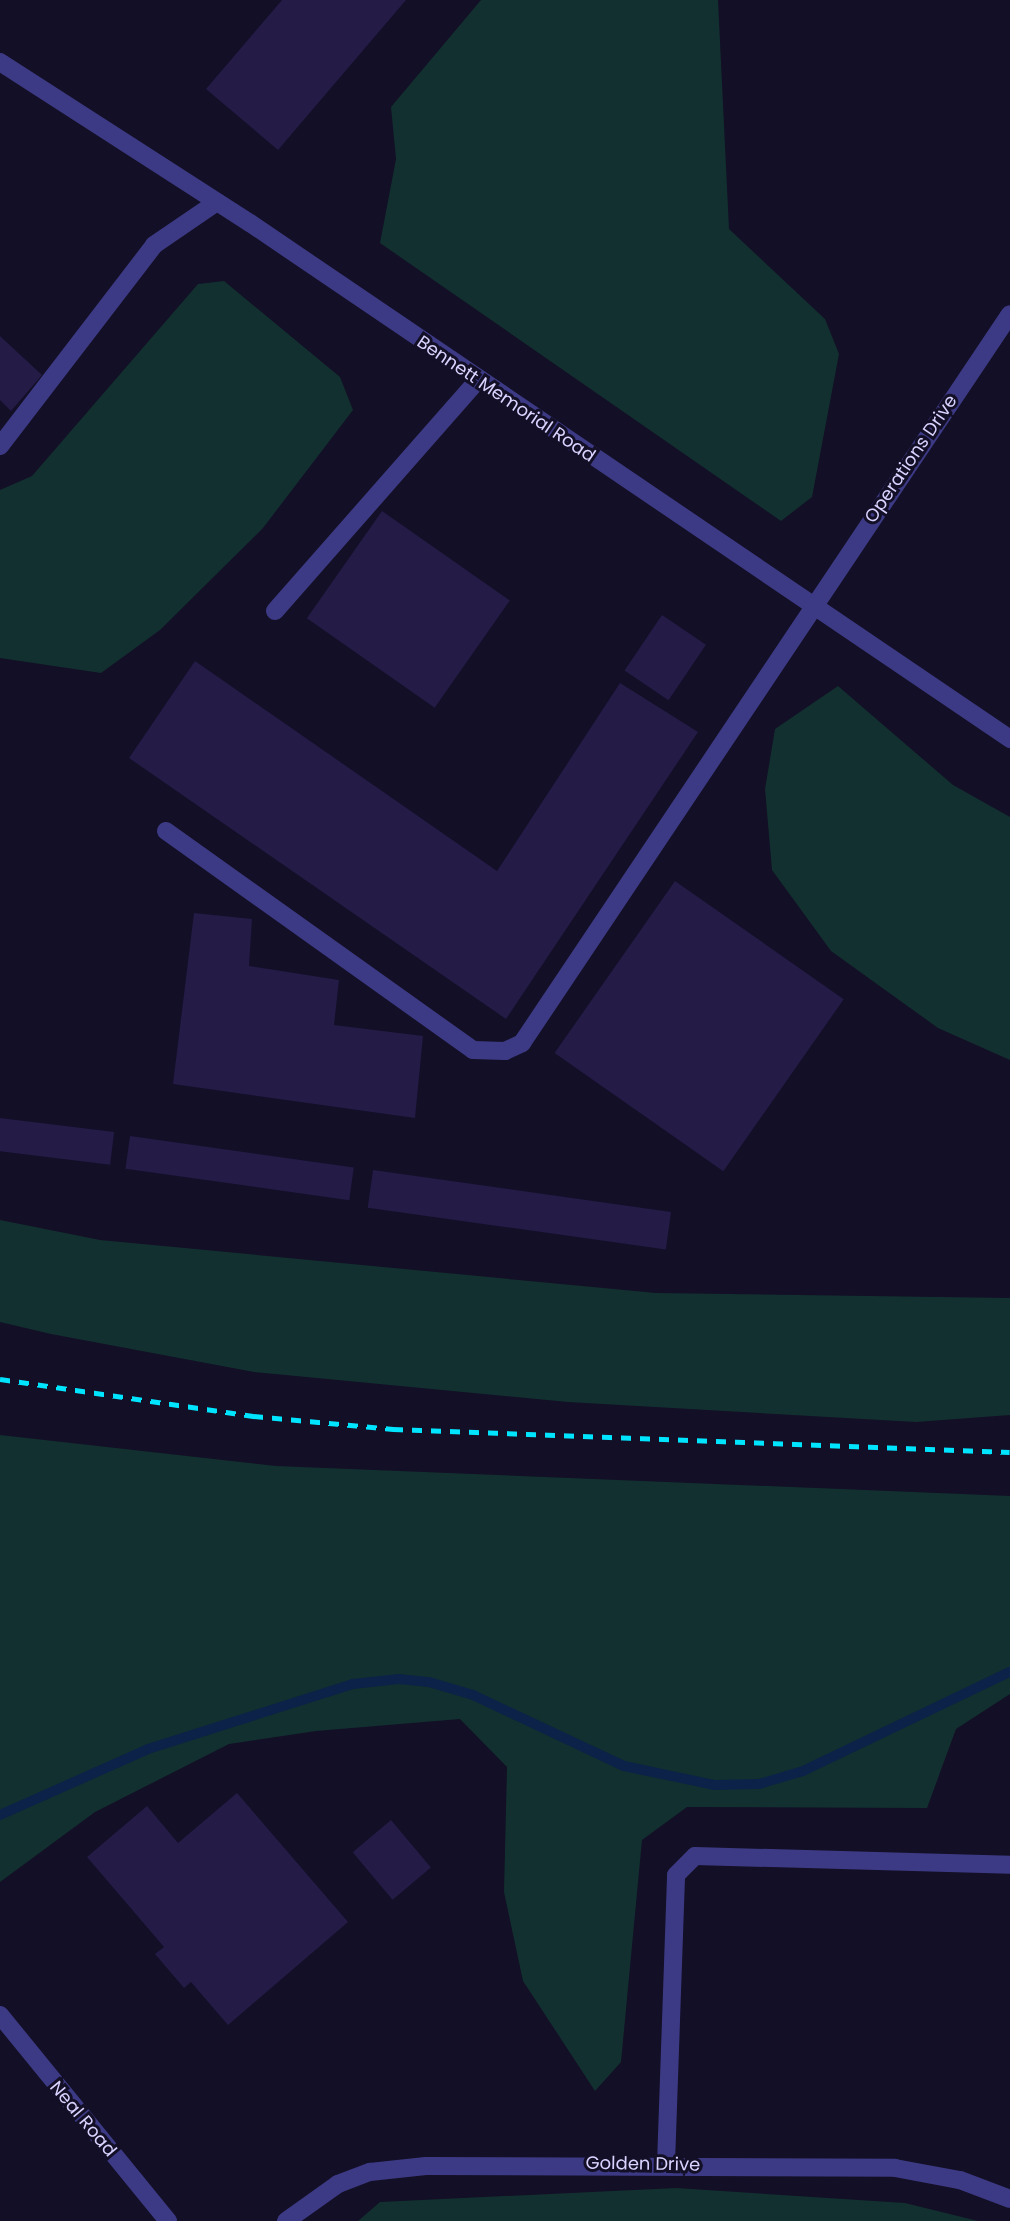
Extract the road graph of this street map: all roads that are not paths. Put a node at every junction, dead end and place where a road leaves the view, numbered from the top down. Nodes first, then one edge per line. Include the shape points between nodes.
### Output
1 (0, 62) edge
2 (217, 202) junction
3 (1010, 314) edge
4 (478, 380) junction
5 (0, 446) edge
6 (813, 604) junction
7 (275, 611) dead end
8 (1010, 739) edge
9 (166, 831) dead end
10 (1010, 1865) edge
11 (0, 2015) edge
12 (667, 2164) junction
13 (1010, 2199) edge
14 (168, 2221) edge
15 (286, 2221) edge

1 - 2 street, Bennett Memorial Road
2 - 4 street, Bennett Memorial Road
2 - 5 street via 154,246
3 - 6 street, Operations Drive
4 - 6 street, Bennett Memorial Road
4 - 7 street
6 - 8 street, Bennett Memorial Road
6 - 9 street, Operations Drive via 522,1043 505,1051 473,1051
10 - 12 street via 695,1856 676,1875
11 - 14 street, Neal Road
12 - 13 street, Golden Drive via 895,2168 960,2179
12 - 15 street, Golden Drive via 426,2165 370,2172 338,2184

